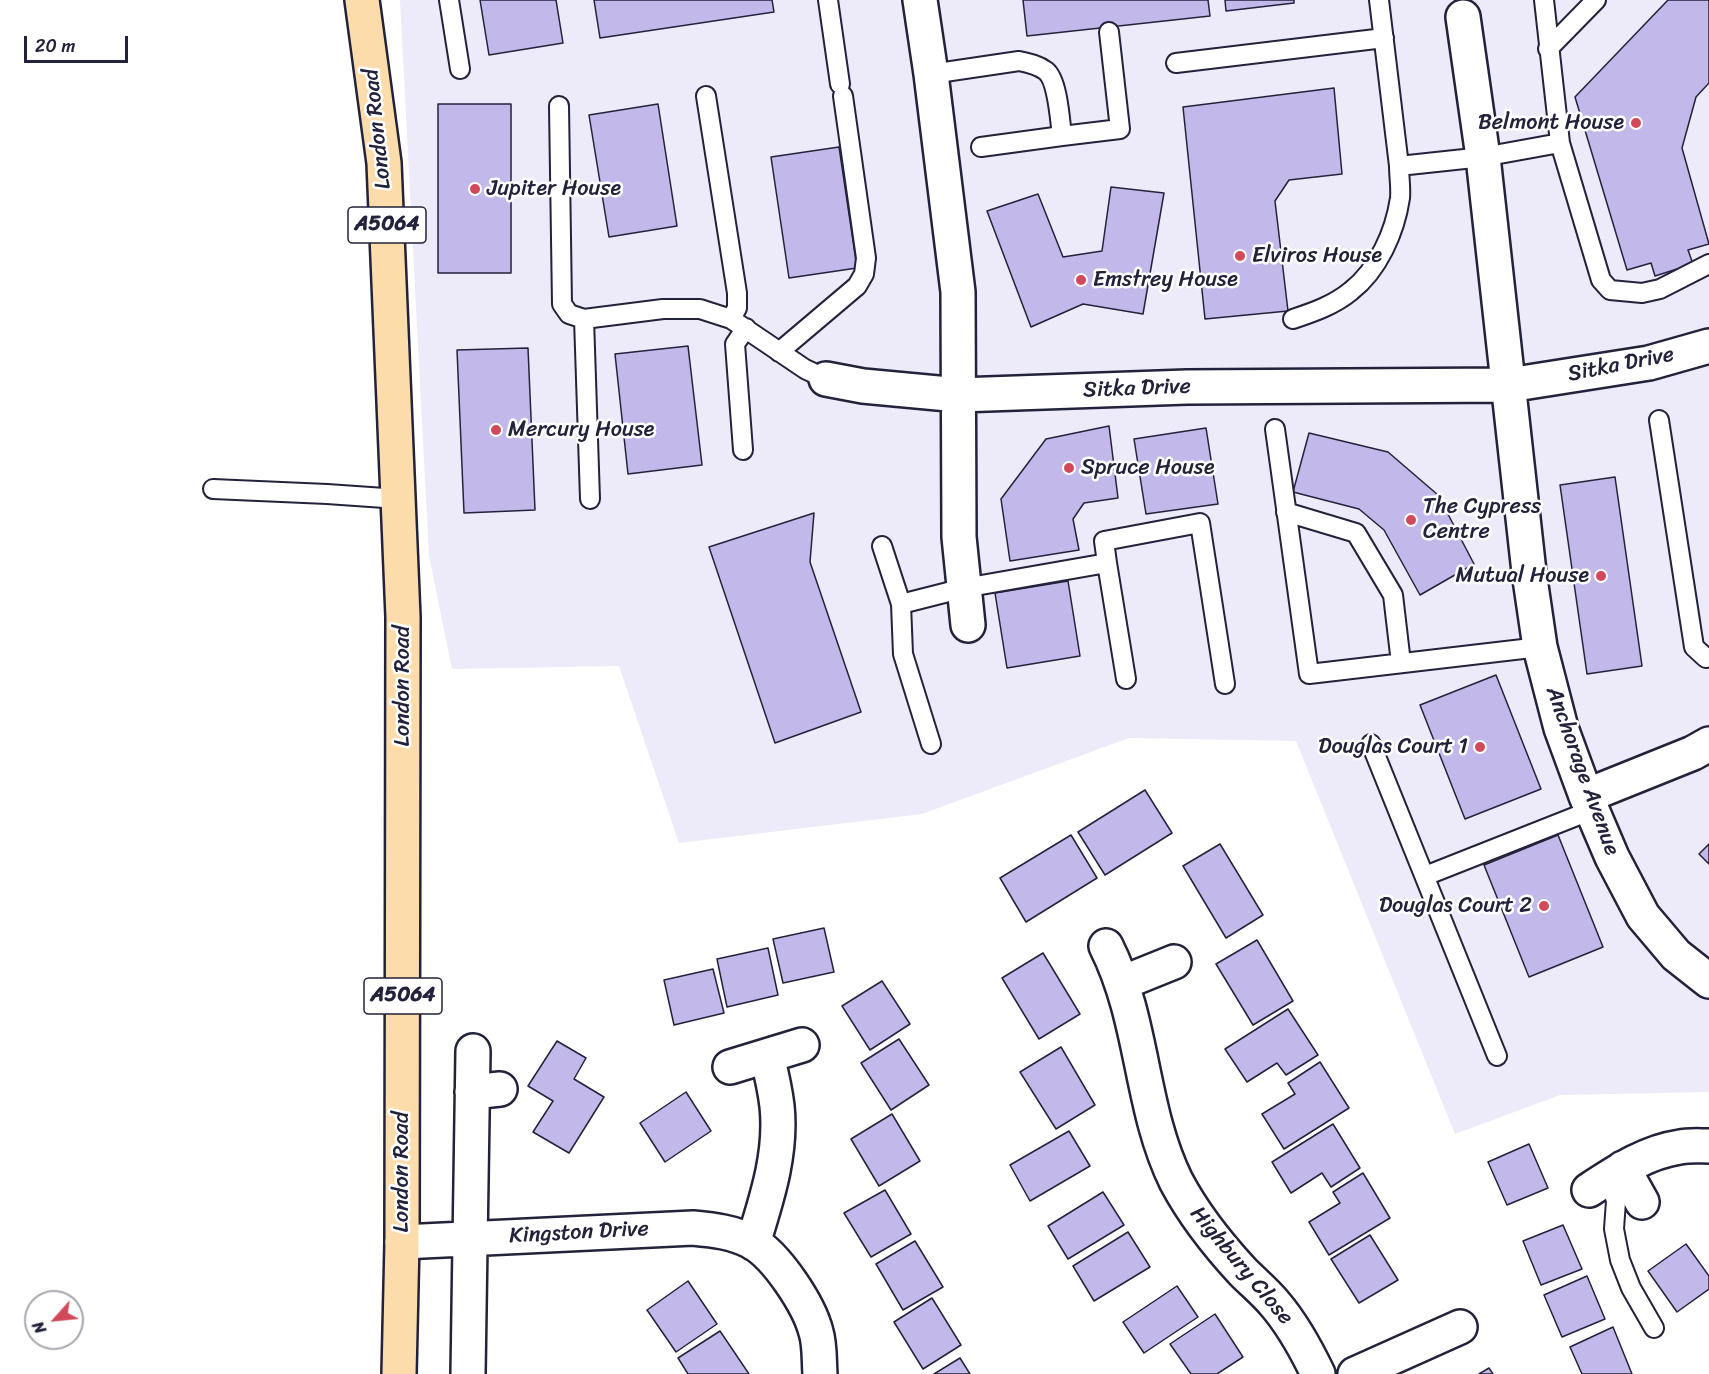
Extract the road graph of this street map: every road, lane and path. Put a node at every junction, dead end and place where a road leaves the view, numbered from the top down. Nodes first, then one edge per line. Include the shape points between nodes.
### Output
1 (362, 0) edge
2 (449, 0) edge
3 (828, 0) edge
4 (920, 0) edge
5 (1379, 0) edge
6 (1544, 0) edge
7 (1596, 0) edge
8 (1463, 16) dead end
9 (1109, 32) dead end
10 (1384, 38) junction
11 (1548, 49) junction
12 (1176, 63) dead end
13 (460, 69) dead end
14 (931, 74) junction
15 (706, 96) dead end
16 (559, 106) dead end
17 (1062, 136) junction
18 (1560, 143) junction
19 (981, 147) dead end
20 (1483, 157) junction
21 (1398, 166) junction
22 (1709, 264) edge
23 (584, 319) junction
24 (1293, 319) dead end
25 (739, 323) junction
26 (1709, 346) edge
27 (779, 352) junction
28 (826, 379) joint
29 (1509, 385) junction
30 (959, 395) junction
31 (1659, 420) dead end
32 (1275, 429) dead end
33 (743, 450) dead end
34 (213, 489) dead end
35 (399, 499) junction
36 (590, 499) dead end
37 (1286, 513) junction
38 (882, 546) dead end
39 (1107, 563) junction
40 (964, 588) junction
41 (901, 604) junction
42 (968, 625) dead end
43 (1540, 647) junction
44 (1709, 657) edge
45 (1401, 663) junction
46 (1126, 679) dead end
47 (1225, 684) dead end
48 (931, 744) dead end
49 (1371, 744) dead end
50 (1709, 744) edge
51 (1589, 803) junction
52 (1425, 876) junction
53 (1106, 946) dead end
54 (1174, 962) dead end
55 (1709, 981) edge
56 (1122, 983) junction
57 (802, 1045) dead end
58 (473, 1051) dead end
59 (767, 1056) junction
60 (1497, 1056) dead end
61 (730, 1067) dead end
62 (1709, 1146) edge
63 (1607, 1178) junction
64 (1642, 1202) dead end
65 (471, 1238) junction
66 (402, 1242) junction
67 (753, 1243) junction
68 (1460, 1327) dead end
69 (1654, 1328) dead end
70 (399, 1374) edge
71 (468, 1374) edge
72 (820, 1374) edge
73 (1318, 1374) edge
74 (1355, 1374) edge

1 - 35 main road, London Road / A5064 via 384,163
2 - 13 lane
3 - 27 lane via 866,258 864,274 857,286
4 - 14 street
5 - 10 lane
6 - 11 lane
7 - 11 lane
8 - 20 street, Anchorage Avenue
9 - 17 lane via 1120,129
10 - 12 lane
10 - 21 lane
11 - 18 lane
14 - 17 lane via 1019,61 1033,64 1048,72
14 - 30 street via 958,292
15 - 25 lane
16 - 23 lane via 562,304 569,314
17 - 19 lane
18 - 20 lane
18 - 22 lane via 1601,280 1610,290 1642,293 1660,289
20 - 21 lane
20 - 29 street, Anchorage Avenue
21 - 24 lane via 1400,196 1395,223 1371,270 1352,291 1322,309
23 - 25 lane via 663,309 700,309
23 - 36 lane
25 - 27 lane
25 - 33 lane via 735,344
26 - 29 street, Sitka Drive via 1649,363
27 - 28 lane
28 - 30 street, Sitka Drive
29 - 30 street, Sitka Drive via 1187,387
29 - 43 street, Anchorage Avenue
30 - 40 street via 959,537
31 - 44 lane via 1694,647
32 - 37 lane
34 - 35 lane
35 - 66 main road, London Road / A5064 via 404,617
37 - 45 lane via 1356,533 1393,595
37 - 45 lane via 1309,674
38 - 41 lane
39 - 40 lane
39 - 46 lane
39 - 47 lane via 1104,541 1200,524
40 - 41 lane
40 - 42 street
41 - 48 lane via 903,654
43 - 45 lane
43 - 51 street, Anchorage Avenue via 1561,729
49 - 52 lane
50 - 51 street
51 - 52 lane
51 - 55 street, Anchorage Avenue via 1643,916 1676,955
52 - 60 lane
53 - 56 street, Highbury Close
54 - 56 street
56 - 73 street, Highbury Close via 1160,1139 1174,1177 1190,1208 1218,1245 1276,1304 1302,1341
57 - 59 street
58 - 65 street via 486,1091
59 - 61 street
59 - 67 street via 778,1133 775,1166
62 - 63 street via 1661,1151
63 - 64 street
63 - 69 lane via 1616,1201 1614,1229 1620,1260
65 - 66 street, Kingston Drive
65 - 67 street, Kingston Drive via 693,1228 722,1231
65 - 71 street
66 - 70 main road, London Road / A5064
67 - 72 street, Kingston Drive via 781,1268 802,1298 816,1332
68 - 74 street

